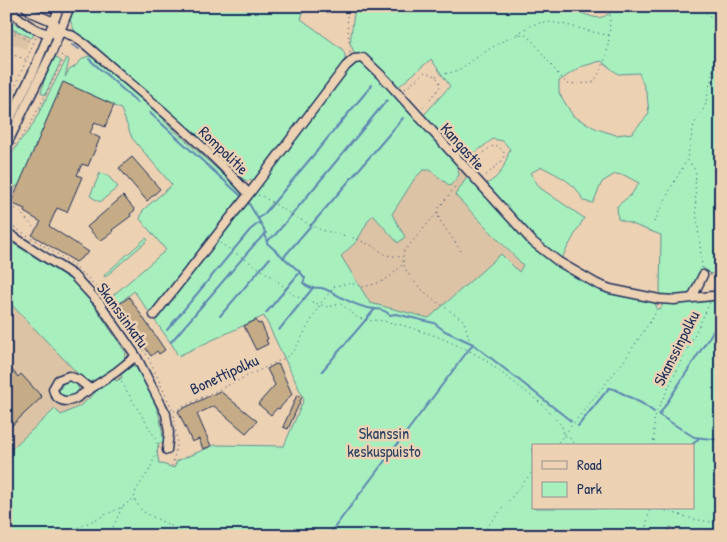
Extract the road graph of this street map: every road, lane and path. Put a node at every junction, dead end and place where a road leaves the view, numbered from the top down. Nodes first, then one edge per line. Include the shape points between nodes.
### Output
1 (9, 6) edge
2 (25, 6) edge
3 (45, 6) edge
4 (49, 6) edge
5 (60, 6) edge
6 (70, 6) edge
7 (346, 6) edge
8 (610, 6) edge
9 (698, 6) edge
10 (54, 22) junction
11 (721, 22) edge
12 (6, 28) edge
13 (39, 29) junction
14 (60, 31) junction
15 (49, 34) junction
16 (517, 34) junction
17 (609, 35) junction
18 (34, 44) junction
19 (6, 52) edge
20 (721, 52) edge
21 (65, 57) dead end
22 (27, 60) junction
23 (351, 61) junction
24 (22, 70) junction
25 (26, 72) dead end
26 (436, 76) junction
27 (399, 95) junction
28 (6, 108) edge
29 (32, 109) dead end
30 (38, 112) junction
31 (416, 114) junction
32 (6, 126) edge
33 (6, 146) edge
34 (687, 159) junction
35 (6, 161) edge
36 (466, 170) junction
37 (478, 183) junction
38 (249, 194) junction
39 (6, 197) edge
40 (7, 204) edge
41 (438, 212) junction
42 (654, 222) dead end
43 (33, 227) dead end
44 (6, 232) edge
45 (212, 240) junction
46 (461, 251) dead end
47 (402, 257) junction
48 (721, 260) edge
49 (404, 263) junction
50 (703, 275) junction
51 (717, 276) junction
52 (721, 276) edge
53 (712, 296) junction
54 (692, 298) junction
55 (660, 299) junction
56 (322, 303) junction
57 (154, 315) dead end
58 (469, 339) dead end
59 (136, 356) junction
60 (116, 372) junction
61 (90, 389) dead end
62 (173, 411) dead end
63 (564, 435) junction
64 (557, 444) edge
65 (575, 444) edge
66 (654, 444) edge
67 (158, 447) junction
68 (167, 450) joint
69 (532, 472) edge
70 (134, 499) junction
71 (122, 507) junction
72 (650, 510) edge
73 (663, 510) edge
74 (721, 524) edge
75 (60, 536) edge
76 (109, 536) edge
77 (191, 536) edge
78 (480, 536) edge
79 (644, 536) edge

1 - 13 street via 19,19
2 - 10 street
3 - 4 path via 48,10
5 - 10 street
6 - 14 street
7 - 23 path
8 - 17 path
9 - 11 path
10 - 14 street
10 - 15 street
12 - 18 path
13 - 15 street
13 - 18 path
14 - 15 street
14 - 33 street
14 - 38 street, Rompolitie via 86,45 170,118
15 - 32 street
16 - 17 path via 538,23 552,22
16 - 17 path via 524,34 568,84 580,85 592,83 599,76
16 - 26 path via 456,71
18 - 22 path
19 - 22 path
20 - 34 path via 715,61 704,107 694,124
21 - 30 path
22 - 24 path
23 - 27 street, Kangastie via 358,58 367,60
23 - 38 street
24 - 25 path
24 - 28 path
26 - 27 path via 425,72
26 - 31 path via 441,85
27 - 31 street, Kangastie
29 - 30 path
30 - 35 path
31 - 36 street, Kangastie
34 - 42 path
34 - 50 path via 696,171 694,186
36 - 37 street, Kangastie
36 - 37 path via 495,145 503,150 505,154 501,162
36 - 41 path
37 - 55 street, Kangastie via 532,242 559,262 610,289
38 - 45 street, Rompolitie
38 - 47 path via 262,196 321,230 351,237 386,255
39 - 40 path
40 - 43 path via 19,210
41 - 46 path via 439,219
41 - 47 path
44 - 59 street, Skanssinkatu via 82,283
45 - 56 path via 274,278 295,296
45 - 57 street, Rompolitie
47 - 49 path
48 - 51 path, Skanssinpolku
49 - 56 path via 381,282 364,286 350,283 335,286
49 - 58 path via 409,278 464,320
50 - 51 path
50 - 54 street
51 - 52 path
51 - 53 path, Skanssinpolku
53 - 54 street, Kangastie
53 - 66 path, Skanssinpolku via 656,411
54 - 55 street, Kangastie
55 - 63 path via 655,314 636,345
56 - 62 path, Bonettipolku via 294,351 285,358
56 - 63 path via 327,307 340,304 358,318 402,325 466,349 543,405 562,426
59 - 60 street
59 - 68 street, Skanssinkatu via 166,414
60 - 61 street
60 - 67 path
63 - 64 path
63 - 65 path
67 - 68 path
67 - 70 path
69 - 78 path
70 - 71 path
70 - 77 path via 148,515
71 - 75 path
71 - 76 path
72 - 79 path
73 - 74 path

